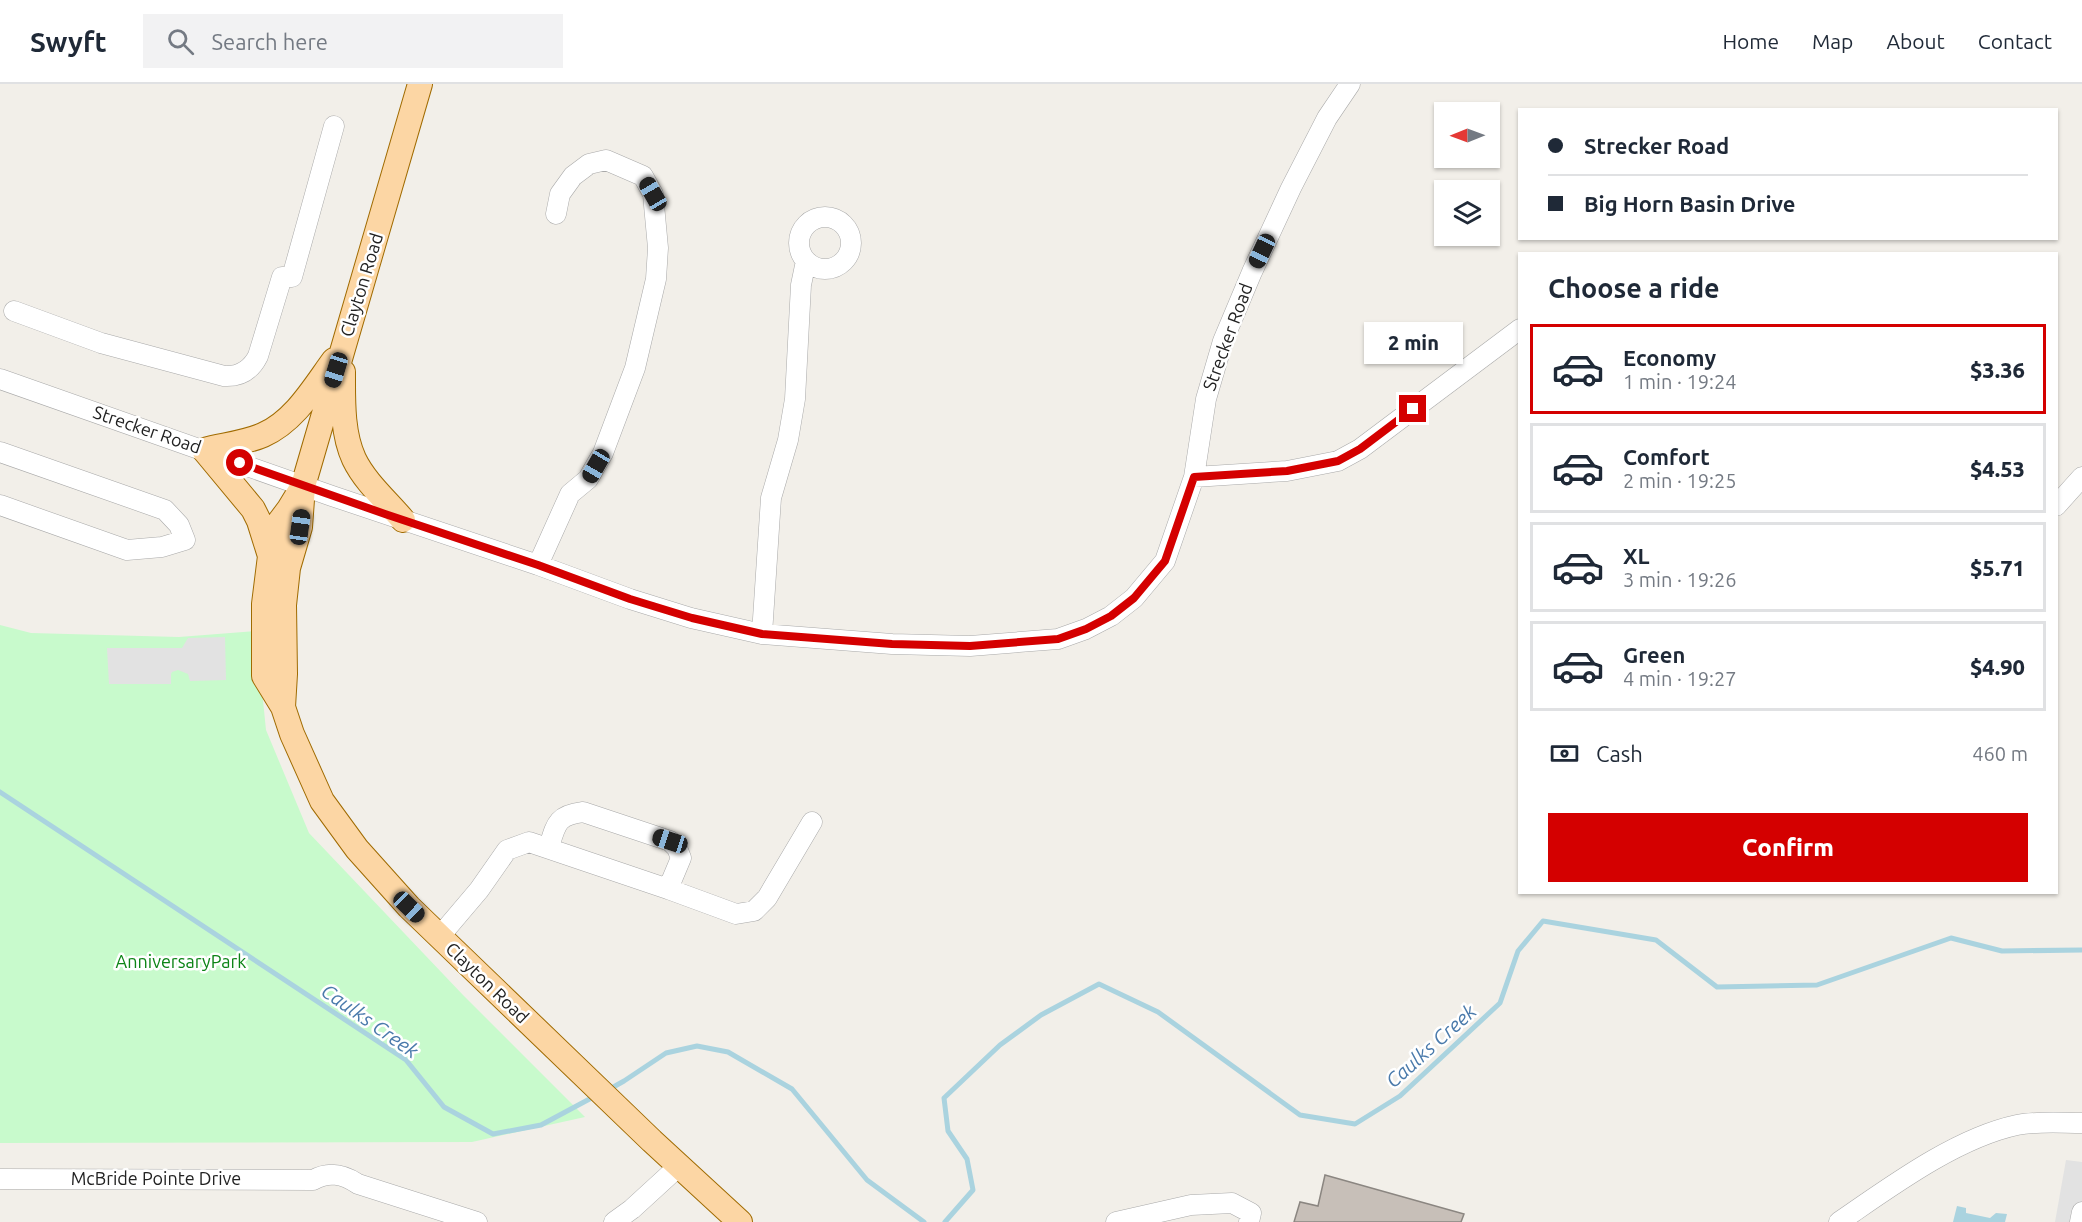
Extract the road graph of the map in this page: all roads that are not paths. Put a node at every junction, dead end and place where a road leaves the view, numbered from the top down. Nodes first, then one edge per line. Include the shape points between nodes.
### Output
1 (420, 84) edge
2 (1350, 84) edge
3 (334, 126) dead end
4 (556, 214) dead end
5 (806, 261) dead end
6 (15, 311) dead end
7 (1518, 330) edge
8 (343, 349) junction
9 (0, 379) edge
10 (204, 450) junction
11 (0, 452) edge
12 (1194, 477) junction
13 (2082, 477) edge
14 (303, 486) junction
15 (2058, 504) edge
16 (0, 505) edge
17 (403, 520) junction
18 (270, 556) junction
19 (538, 565) junction
20 (762, 634) junction
21 (283, 707) junction
22 (812, 822) dead end
23 (549, 847) junction
24 (668, 889) junction
25 (440, 936) junction
26 (2082, 1123) edge
27 (679, 1166) junction
28 (0, 1179) edge
29 (2082, 1212) edge
30 (477, 1222) edge
31 (614, 1222) edge
32 (740, 1222) edge
33 (1116, 1222) edge
34 (1249, 1222) edge
35 (1839, 1222) edge
36 (2080, 1222) edge

1 - 8 main road, Clayton Road
2 - 12 street, Strecker Road via 1327,118 1291,188 1223,341 1206,399
3 - 6 street via 292,277 282,278 258,356 241,374 224,376 101,343
4 - 19 street via 560,194 573,176 589,164 606,160 643,176 653,194 658,248 656,279 635,368 603,453 588,479 570,494
5 - 20 street via 801,285 795,399 771,498
7 - 12 street via 1360,449 1338,461 1287,471
8 - 10 main road via 293,414 272,430
8 - 14 main road, Clayton Road
8 - 17 main road via 347,440 354,460
9 - 10 street, Strecker Road
10 - 14 street, Strecker Road
10 - 18 main road via 253,509
11 - 16 street via 165,510 179,525 185,540 127,550
12 - 20 street, Strecker Road via 1165,561 1134,598 1111,616 1058,639 970,646
13 - 15 street
14 - 17 street, Strecker Road
14 - 18 main road, Clayton Road via 280,521
14 - 21 main road, Clayton Road via 300,527 288,568 284,605
17 - 19 street, Strecker Road
18 - 21 main road, Clayton Road via 264,604 264,676
19 - 20 street, Strecker Road via 630,599
21 - 25 main road, Clayton Road via 322,801 357,849
22 - 24 street via 767,898 754,911 736,914
23 - 24 street
23 - 24 street via 557,822 569,814 583,812 670,841 681,858
23 - 25 street via 529,842 507,850
25 - 27 main road, Clayton Road
26 - 35 street via 2019,1125 1966,1141
27 - 31 street
27 - 32 main road, Clayton Road
28 - 30 street, McBride Pointe Drive via 313,1180 344,1189 358,1184
29 - 36 street
33 - 34 street via 1191,1205 1232,1203 1251,1213

